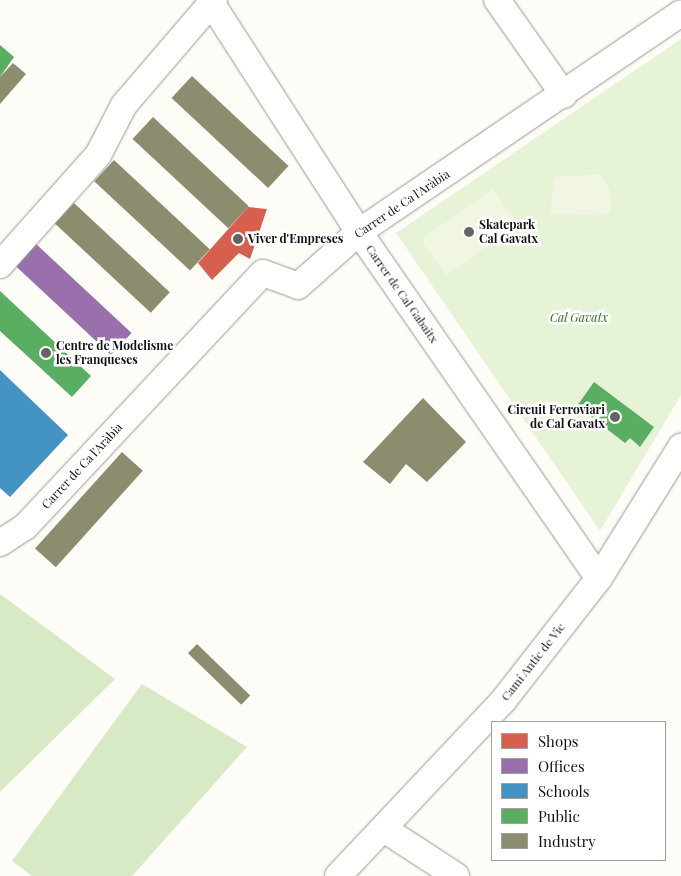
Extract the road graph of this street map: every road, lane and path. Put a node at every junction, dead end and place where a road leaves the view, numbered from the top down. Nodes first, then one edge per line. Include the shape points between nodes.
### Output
1 (498, 0) edge
2 (213, 2) edge
3 (681, 13) edge
4 (564, 95) junction
5 (359, 232) junction
6 (0, 265) edge
7 (681, 448) edge
8 (0, 543) edge
9 (599, 578) junction
10 (384, 829) junction
11 (338, 876) edge
12 (456, 876) edge

1 - 4 street
2 - 5 street, Carrer de Cal Gabaitx
2 - 6 street via 124,105 98,155
3 - 4 street, Carrer de Ca l'Aràbia
4 - 5 street, Carrer de Ca l'Aràbia
5 - 8 street, Carrer de Ca l'Aràbia via 298,286 263,273 25,527
5 - 9 street, Carrer de Cal Gabaitx
7 - 9 street, Camí Antic de Vic
9 - 10 street, Camí Antic de Vic via 503,701
10 - 11 street, Camí Antic de Vic
10 - 12 street

